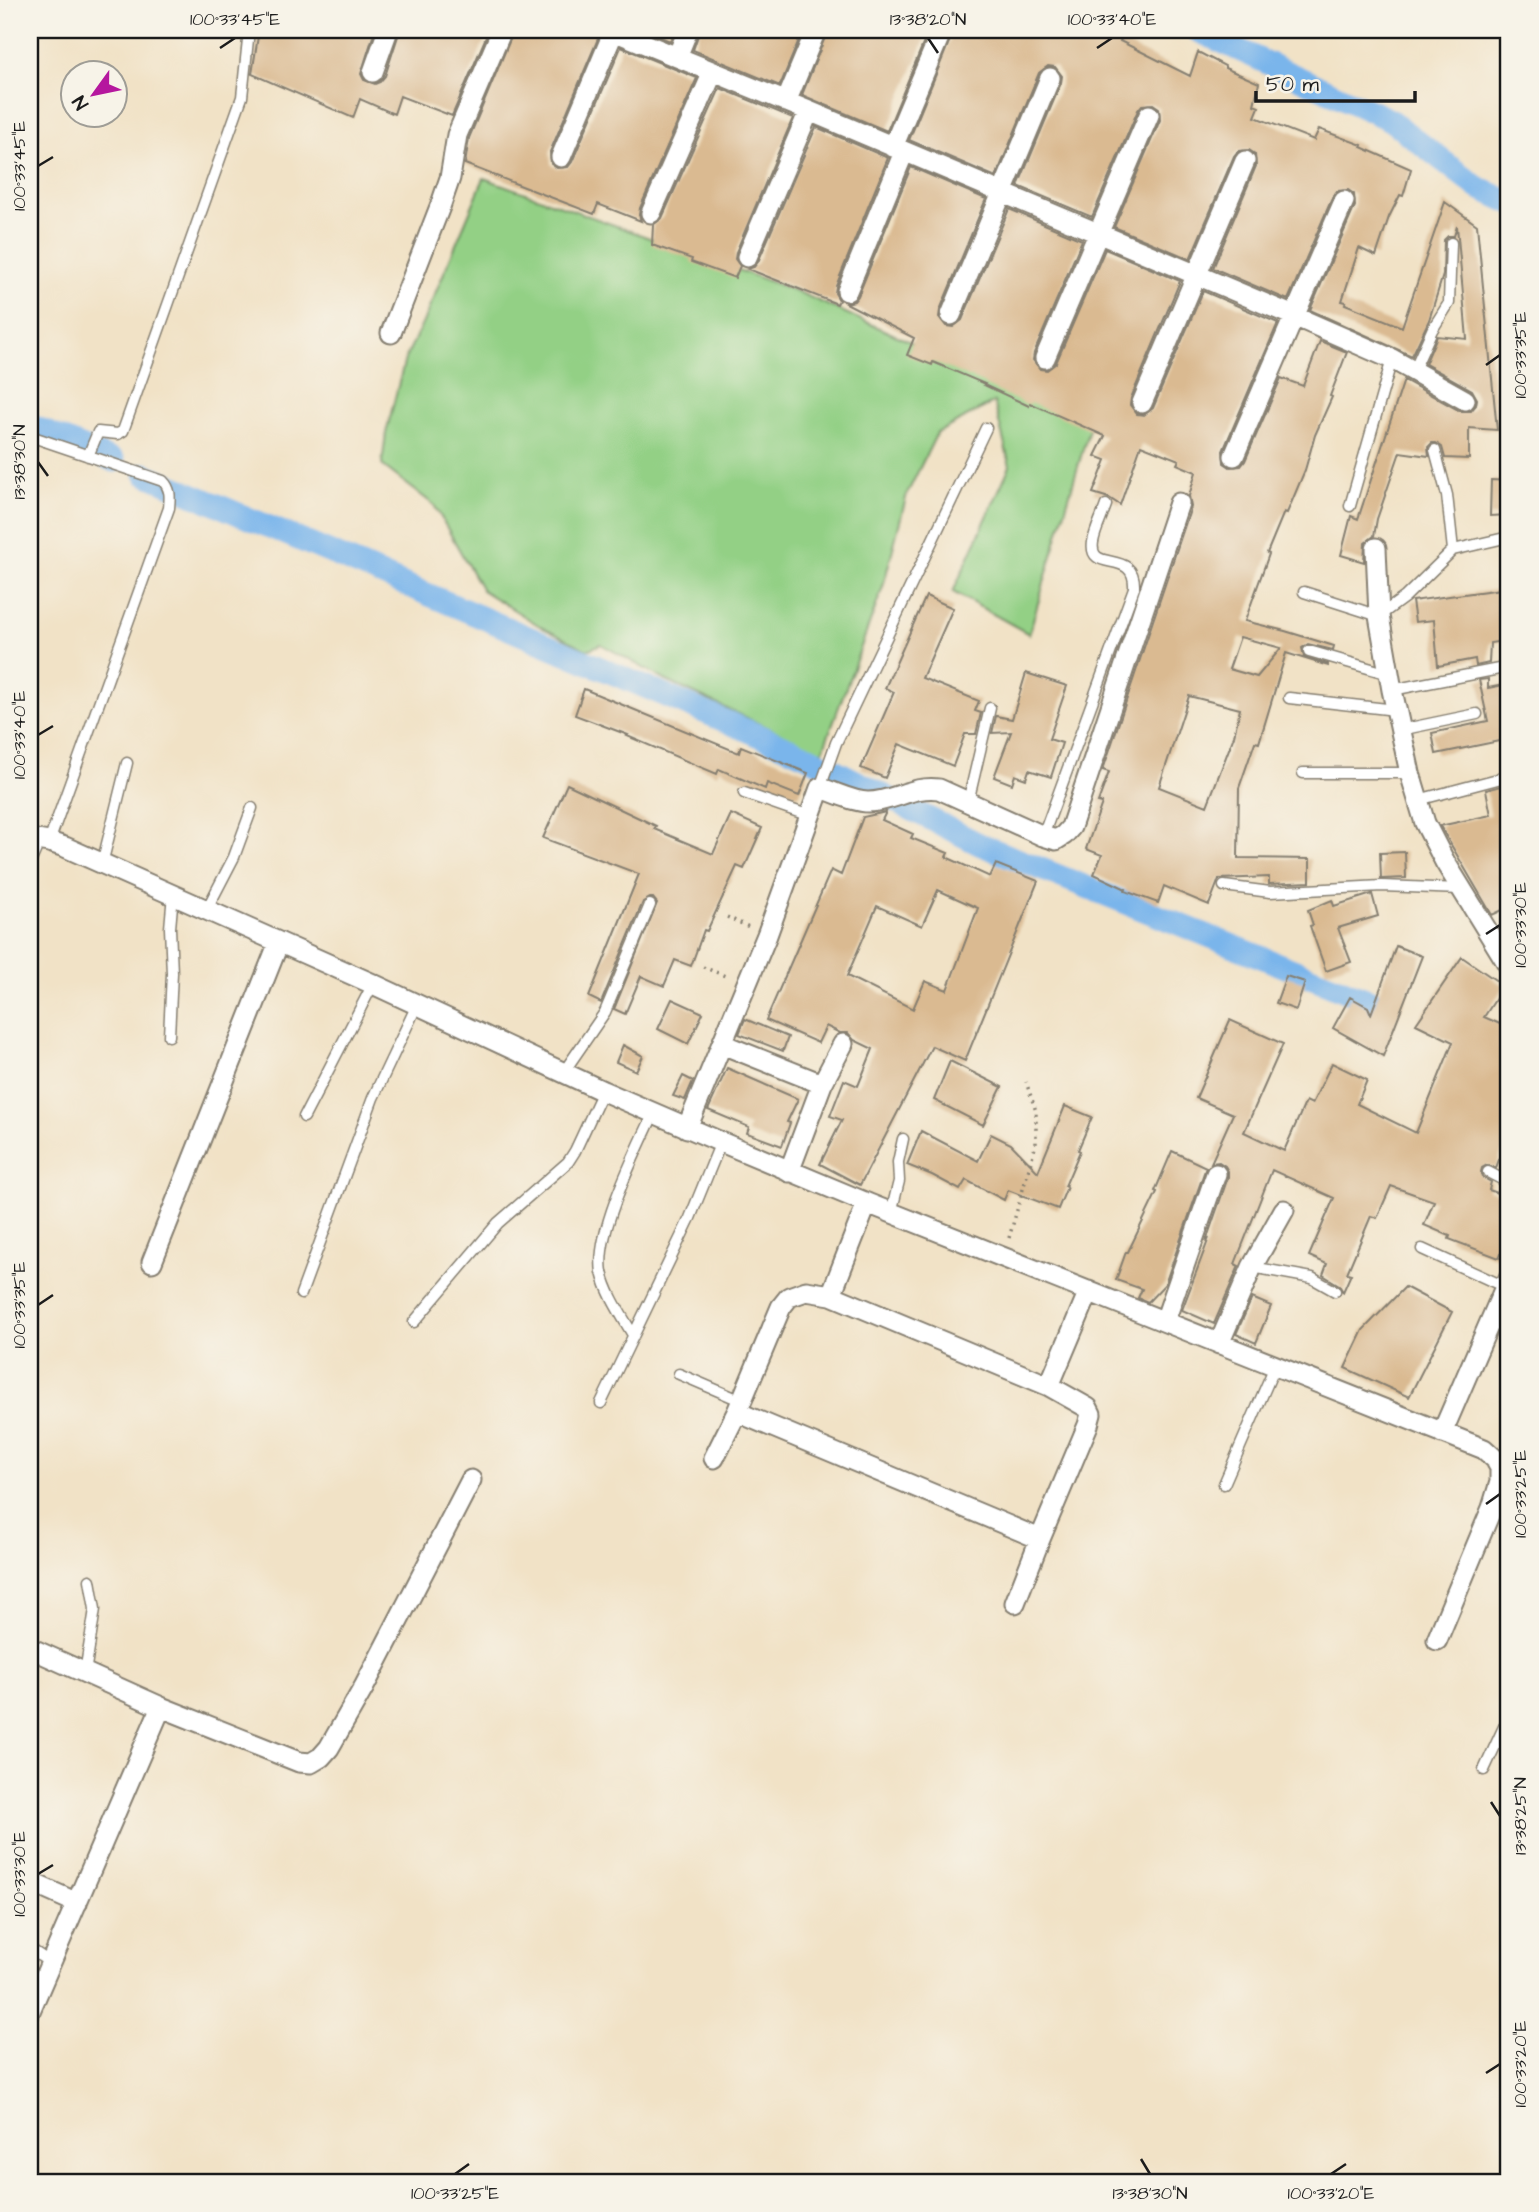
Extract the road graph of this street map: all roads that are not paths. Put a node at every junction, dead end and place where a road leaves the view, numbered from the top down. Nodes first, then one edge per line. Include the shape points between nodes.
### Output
1 (249, 30) edge
2 (388, 30) edge
3 (502, 30) edge
4 (612, 30) edge
5 (688, 30) edge
6 (816, 30) edge
7 (942, 30) edge
8 (677, 57) junction
9 (373, 72) dead end
10 (713, 72) junction
11 (1050, 78) dead end
12 (786, 102) junction
13 (809, 111) junction
14 (1149, 115) dead end
15 (899, 150) junction
16 (561, 158) dead end
17 (1245, 161) dead end
18 (1002, 194) junction
19 (1344, 201) dead end
20 (651, 213) dead end
21 (1099, 234) junction
22 (1451, 243) dead end
23 (747, 257) dead end
24 (1197, 274) junction
25 (847, 291) dead end
26 (951, 315) dead end
27 (1294, 316) junction
28 (391, 333) dead end
29 (1045, 358) dead end
30 (1392, 359) junction
31 (1414, 370) junction
32 (1465, 400) dead end
33 (1143, 403) dead end
34 (986, 428) dead end
35 (30, 436) edge
36 (1434, 450) dead end
37 (88, 456) junction
38 (1234, 456) dead end
39 (1180, 503) dead end
40 (1106, 505) dead end
41 (1350, 506) dead end
42 (1509, 537) edge
43 (1376, 548) dead end
44 (1453, 550) junction
45 (1304, 592) dead end
46 (1379, 617) junction
47 (1122, 647) junction
48 (1309, 652) dead end
49 (1509, 667) edge
50 (1390, 682) junction
51 (1289, 698) dead end
52 (990, 708) dead end
53 (1396, 710) junction
54 (1477, 714) dead end
55 (1400, 730) junction
56 (127, 763) dead end
57 (1303, 773) dead end
58 (1410, 773) junction
59 (1509, 776) edge
60 (820, 788) junction
61 (744, 793) dead end
62 (1418, 800) junction
63 (968, 802) junction
64 (252, 808) dead end
65 (810, 816) junction
66 (39, 840) edge
67 (30, 863) edge
68 (103, 864) junction
69 (1224, 886) dead end
70 (1462, 889) junction
71 (173, 894) junction
72 (650, 905) dead end
73 (207, 909) junction
74 (279, 942) junction
75 (1509, 966) edge
76 (373, 984) junction
77 (417, 1005) junction
78 (169, 1036) dead end
79 (722, 1044) junction
80 (843, 1044) dead end
81 (563, 1073) junction
82 (822, 1084) junction
83 (603, 1091) junction
84 (654, 1114) junction
85 (304, 1117) dead end
86 (687, 1128) junction
87 (903, 1139) dead end
88 (721, 1142) junction
89 (789, 1171) junction
90 (1488, 1172) dead end
91 (1216, 1174) dead end
92 (1509, 1183) edge
93 (867, 1203) junction
94 (1284, 1210) dead end
95 (891, 1213) junction
96 (1422, 1248) dead end
97 (152, 1262) dead end
98 (1252, 1267) junction
99 (1508, 1284) edge
100 (1089, 1291) junction
101 (1335, 1291) dead end
102 (301, 1294) dead end
103 (831, 1295) junction
104 (1165, 1321) junction
105 (414, 1322) dead end
106 (633, 1335) junction
107 (1219, 1344) junction
108 (1275, 1366) junction
109 (679, 1374) dead end
110 (1049, 1386) junction
111 (601, 1403) dead end
112 (739, 1406) junction
113 (1442, 1433) junction
114 (714, 1458) dead end
115 (471, 1480) dead end
116 (1224, 1484) dead end
117 (1040, 1539) junction
118 (90, 1580) dead end
119 (1015, 1603) dead end
120 (1437, 1640) dead end
121 (30, 1648) edge
122 (85, 1673) junction
123 (161, 1707) junction
124 (1509, 1716) edge
125 (1484, 1770) dead end
126 (30, 1882) edge
127 (77, 1903) junction
128 (30, 1949) edge
129 (51, 1963) junction
130 (30, 2011) edge

1 - 37 lane via 242,97 123,430 118,434 98,432
2 - 9 street
3 - 28 street via 457,135 450,178
4 - 8 street
4 - 16 street
5 - 8 street
6 - 12 street
7 - 15 street
8 - 10 street
10 - 12 street
10 - 20 street
11 - 18 street
12 - 13 street
13 - 15 street
13 - 23 street
14 - 21 street
15 - 18 street
15 - 25 street
17 - 24 street
18 - 21 street
18 - 26 street
19 - 27 street
21 - 24 street
21 - 29 street
22 - 31 lane via 1449,303
24 - 27 street
24 - 33 street
27 - 30 street
27 - 38 street
30 - 31 street
30 - 41 lane
31 - 32 street
34 - 60 lane via 836,743
35 - 37 lane
36 - 44 lane via 1447,495
37 - 66 lane via 163,481 169,487 169,509
39 - 47 street
40 - 47 lane via 1093,544 1095,554 1101,560 1123,564 1134,577
42 - 44 lane
43 - 46 street
44 - 46 lane
45 - 46 lane
46 - 50 street
47 - 63 street via 1071,827 1064,835 1056,840 1042,836
48 - 50 lane
49 - 50 lane
50 - 53 street
51 - 53 lane
52 - 63 lane
53 - 55 street
54 - 55 lane
55 - 58 street
56 - 68 lane
57 - 58 lane
58 - 62 street
59 - 62 lane
60 - 63 street via 866,802 925,787
60 - 65 street
61 - 65 lane
62 - 70 street via 1425,823
64 - 73 lane via 234,857
65 - 79 street
66 - 67 lane
66 - 68 street
68 - 71 street
69 - 70 lane via 1270,892 1382,886
70 - 75 street
71 - 73 street
71 - 78 lane
72 - 81 lane via 605,1012
73 - 74 street
74 - 76 street
74 - 97 street
76 - 77 street
76 - 85 lane
77 - 81 street
77 - 102 lane via 373,1098
79 - 82 street
79 - 86 street
80 - 82 street
81 - 83 street
82 - 89 street
83 - 84 street
83 - 105 lane via 568,1162 498,1223
84 - 86 street
84 - 106 lane via 627,1170 602,1252 609,1292
86 - 88 street
87 - 95 lane
88 - 89 street
88 - 106 lane
89 - 93 street
90 - 92 lane
91 - 104 street
93 - 95 street
93 - 103 street
94 - 98 street
95 - 100 street
96 - 99 lane
98 - 101 lane via 1312,1278
98 - 107 street
99 - 113 street
100 - 104 street
100 - 110 street
103 - 110 street
103 - 112 street via 806,1291 789,1297
104 - 107 street
106 - 111 lane
107 - 108 street
108 - 113 street
108 - 116 lane
109 - 112 lane
110 - 117 street via 1084,1404 1091,1414
112 - 114 street
112 - 117 street
113 - 120 street via 1484,1450 1500,1468 1500,1482
115 - 123 street via 364,1687 321,1757 312,1763 299,1762
117 - 119 street
118 - 122 lane via 95,1609
121 - 122 street
122 - 123 street
123 - 127 street
124 - 125 lane
126 - 127 street
127 - 129 street
128 - 129 lane
129 - 130 street

